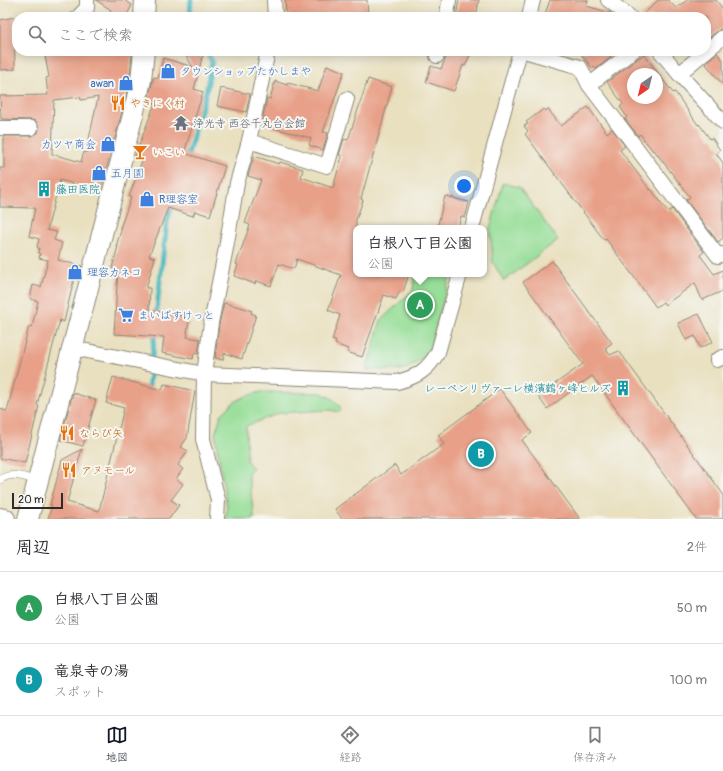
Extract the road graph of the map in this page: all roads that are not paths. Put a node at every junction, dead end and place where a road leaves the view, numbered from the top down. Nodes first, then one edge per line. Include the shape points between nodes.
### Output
1 (87, 0) edge
2 (145, 0) edge
3 (274, 0) edge
4 (450, 0) edge
5 (533, 0) edge
6 (608, 0) edge
7 (83, 12) edge
8 (144, 12) edge
9 (275, 12) edge
10 (448, 12) edge
11 (530, 12) edge
12 (624, 12) edge
13 (723, 37) edge
14 (711, 47) edge
15 (143, 56) edge
16 (267, 56) edge
17 (519, 56) edge
18 (540, 56) edge
19 (627, 56) edge
20 (664, 56) edge
21 (700, 56) edge
22 (679, 74) junction
23 (589, 85) junction
24 (347, 99) dead end
25 (723, 122) edge
26 (0, 128) edge
27 (31, 128) dead end
28 (249, 141) junction
29 (473, 225) edge
30 (723, 254) edge
31 (459, 277) edge
32 (72, 348) junction
33 (204, 374) junction
34 (0, 480) edge
35 (38, 481) junction
36 (0, 518) edge
37 (5, 519) edge
38 (28, 519) edge
39 (217, 519) edge

1 - 7 street via 87,8
2 - 8 street
3 - 9 street
4 - 10 street
5 - 11 street
6 - 12 street
13 - 14 street
15 - 32 street via 134,111
16 - 28 street
17 - 29 street
18 - 23 street via 580,68
19 - 23 street
20 - 22 street
21 - 22 street
22 - 25 street
23 - 30 street via 718,256
24 - 28 street via 327,166
26 - 27 street
28 - 33 street via 237,184
31 - 33 street via 438,352 433,362 411,378 397,382
32 - 33 street
32 - 35 street
33 - 39 street via 203,439 218,500
34 - 35 lane via 11,474
35 - 38 street
36 - 37 street

